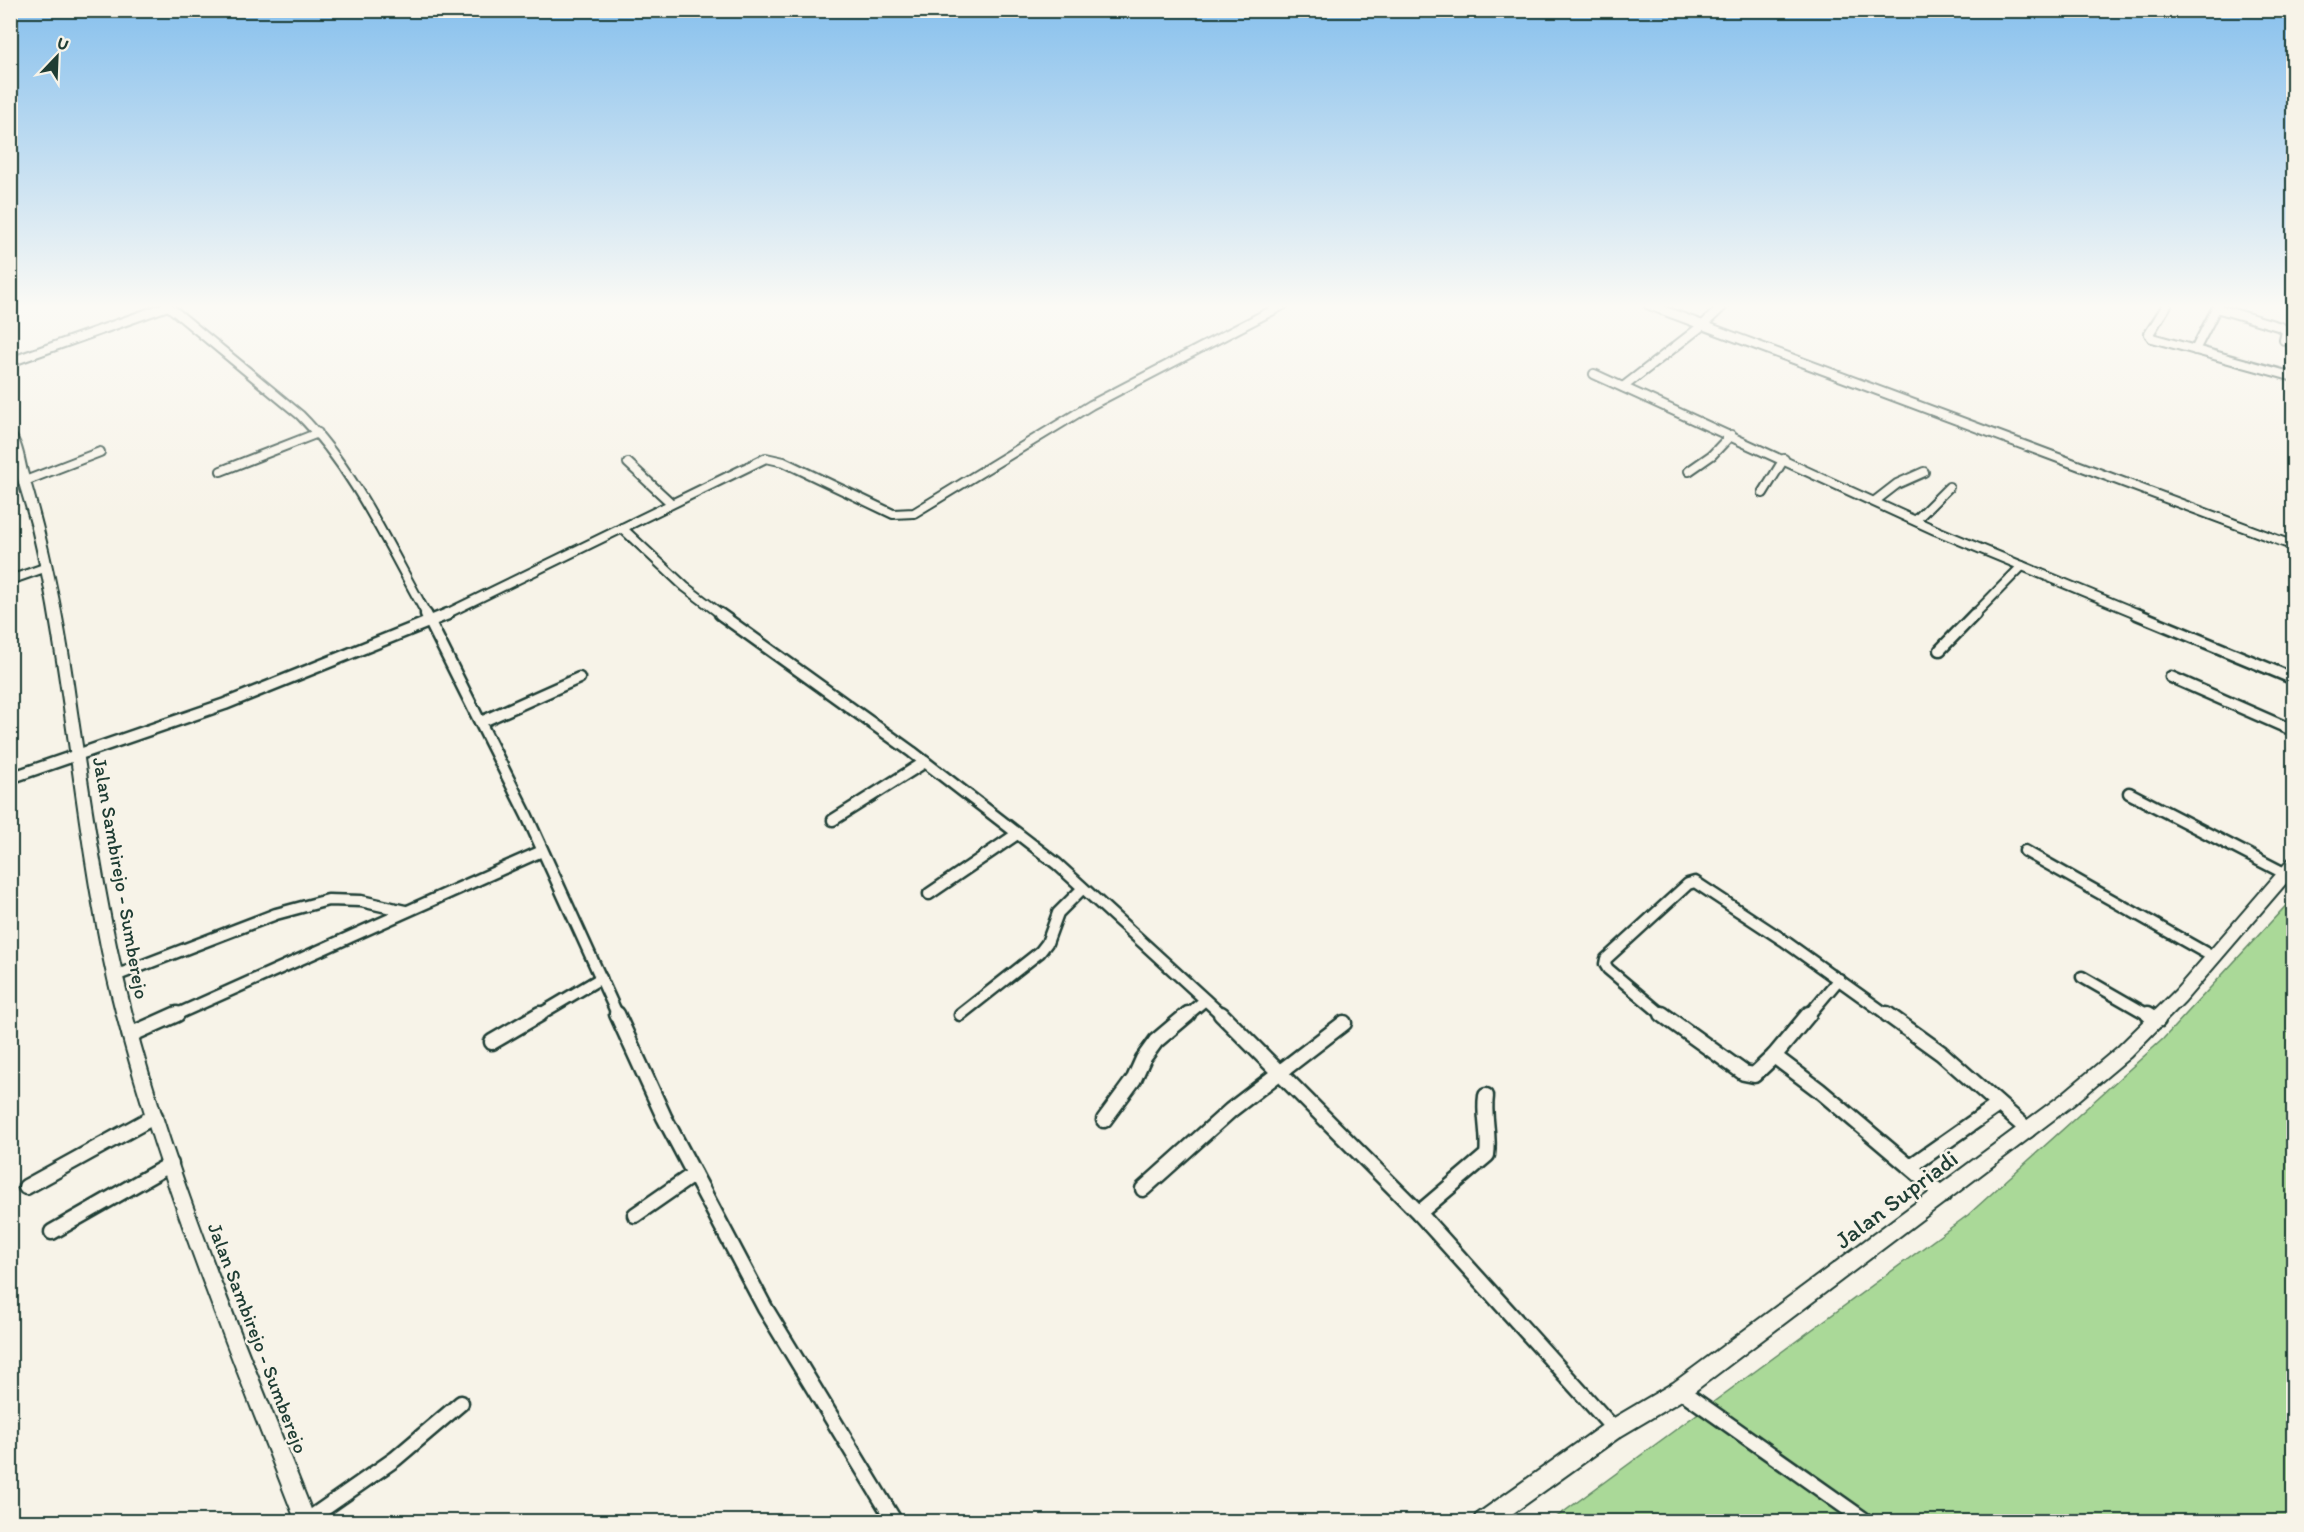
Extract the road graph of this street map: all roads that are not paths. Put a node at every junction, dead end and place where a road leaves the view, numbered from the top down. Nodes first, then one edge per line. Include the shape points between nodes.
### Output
1 (254, 376) edge
2 (1148, 376) edge
3 (1600, 376) edge
4 (1637, 376) edge
5 (1841, 376) edge
6 (1623, 387) junction
7 (10, 433) edge
8 (318, 433) junction
9 (1731, 435) junction
10 (100, 452) dead end
11 (1784, 459) junction
12 (628, 463) dead end
13 (221, 471) dead end
14 (1689, 471) dead end
15 (1924, 472) dead end
16 (25, 482) junction
17 (1949, 488) dead end
18 (1763, 493) dead end
19 (1875, 501) junction
20 (671, 503) junction
21 (1916, 520) junction
22 (622, 528) junction
23 (2294, 546) edge
24 (2022, 566) junction
25 (47, 567) junction
26 (10, 580) edge
27 (430, 621) junction
28 (1940, 650) dead end
29 (2171, 677) dead end
30 (579, 678) dead end
31 (2294, 679) edge
32 (481, 722) junction
33 (2294, 731) edge
34 (77, 755) junction
35 (925, 762) junction
36 (10, 778) edge
37 (2129, 793) dead end
38 (833, 820) dead end
39 (1017, 834) junction
40 (542, 851) junction
41 (2025, 851) dead end
42 (2289, 868) edge
43 (1083, 889) junction
44 (929, 894) dead end
45 (405, 912) junction
46 (2213, 957) junction
47 (115, 976) junction
48 (2082, 977) dead end
49 (601, 978) junction
50 (1839, 979) junction
51 (1205, 1000) junction
52 (960, 1015) dead end
53 (2158, 1020) junction
54 (1344, 1023) dead end
55 (130, 1035) junction
56 (492, 1042) dead end
57 (1774, 1056) junction
58 (1280, 1073) junction
59 (1486, 1096) dead end
60 (1998, 1105) junction
61 (155, 1116) junction
62 (1104, 1120) dead end
63 (2028, 1130) junction
64 (171, 1164) junction
65 (1911, 1166) junction
66 (694, 1174) junction
67 (26, 1187) dead end
68 (1143, 1189) dead end
69 (1943, 1195) junction
70 (1419, 1213) junction
71 (635, 1215) dead end
72 (52, 1232) dead end
73 (1680, 1390) junction
74 (461, 1403) dead end
75 (1614, 1429) junction
76 (306, 1521) edge
77 (895, 1521) edge
78 (1483, 1521) edge
79 (1867, 1521) edge

1 - 8 street
2 - 20 street via 1091,405 914,513 893,514 784,462 766,458
3 - 6 street
4 - 6 street
5 - 23 street
6 - 9 street
7 - 16 main road, Jalan Sambirejo - Sumberejo
8 - 13 street
8 - 27 street via 353,484
9 - 11 street
9 - 14 street
10 - 16 street
11 - 18 street
11 - 19 street
12 - 20 street
15 - 19 street via 1897,484
16 - 25 main road, Jalan Sambirejo - Sumberejo
17 - 21 street
19 - 21 street
20 - 22 street
21 - 24 street
22 - 27 street
22 - 35 street via 685,587
24 - 28 street
24 - 31 street
25 - 26 street
25 - 34 main road, Jalan Sambirejo - Sumberejo
27 - 32 street
27 - 34 street via 225,704
29 - 33 street
30 - 32 street
32 - 40 street
34 - 36 street
34 - 47 main road, Jalan Sambirejo - Sumberejo
35 - 38 street
35 - 39 street
37 - 42 street
39 - 43 street
39 - 44 street
40 - 45 street
40 - 49 street
41 - 46 street
42 - 46 main road, Jalan Supriadi
43 - 51 street
43 - 52 street via 1058,913 1040,952
45 - 47 street via 361,901 328,900 276,914
45 - 55 street
46 - 53 main road, Jalan Supriadi
47 - 55 main road, Jalan Sambirejo - Sumberejo
48 - 53 street
49 - 56 street
49 - 66 street
50 - 57 street
50 - 57 street via 1695,882 1688,884 1606,959 1608,969 1658,1011 1744,1073 1754,1075
50 - 60 street via 1941,1053
51 - 58 street
51 - 62 street via 1156,1041
53 - 63 main road, Jalan Supriadi
54 - 58 street
55 - 61 main road, Jalan Sambirejo - Sumberejo
57 - 65 street
58 - 68 street via 1231,1110
58 - 70 street
59 - 70 street via 1487,1155
60 - 63 street
60 - 65 street
61 - 64 main road, Jalan Sambirejo - Sumberejo
61 - 67 street
63 - 69 main road, Jalan Supriadi
64 - 72 street
64 - 76 main road, Jalan Sambirejo - Sumberejo
65 - 69 street
66 - 71 street
66 - 77 street via 765,1308
69 - 73 main road, Jalan Supriadi
70 - 75 street
73 - 75 main road, Jalan Supriadi
73 - 79 street
74 - 76 street via 394,1459
75 - 78 main road, Jalan Supriadi

